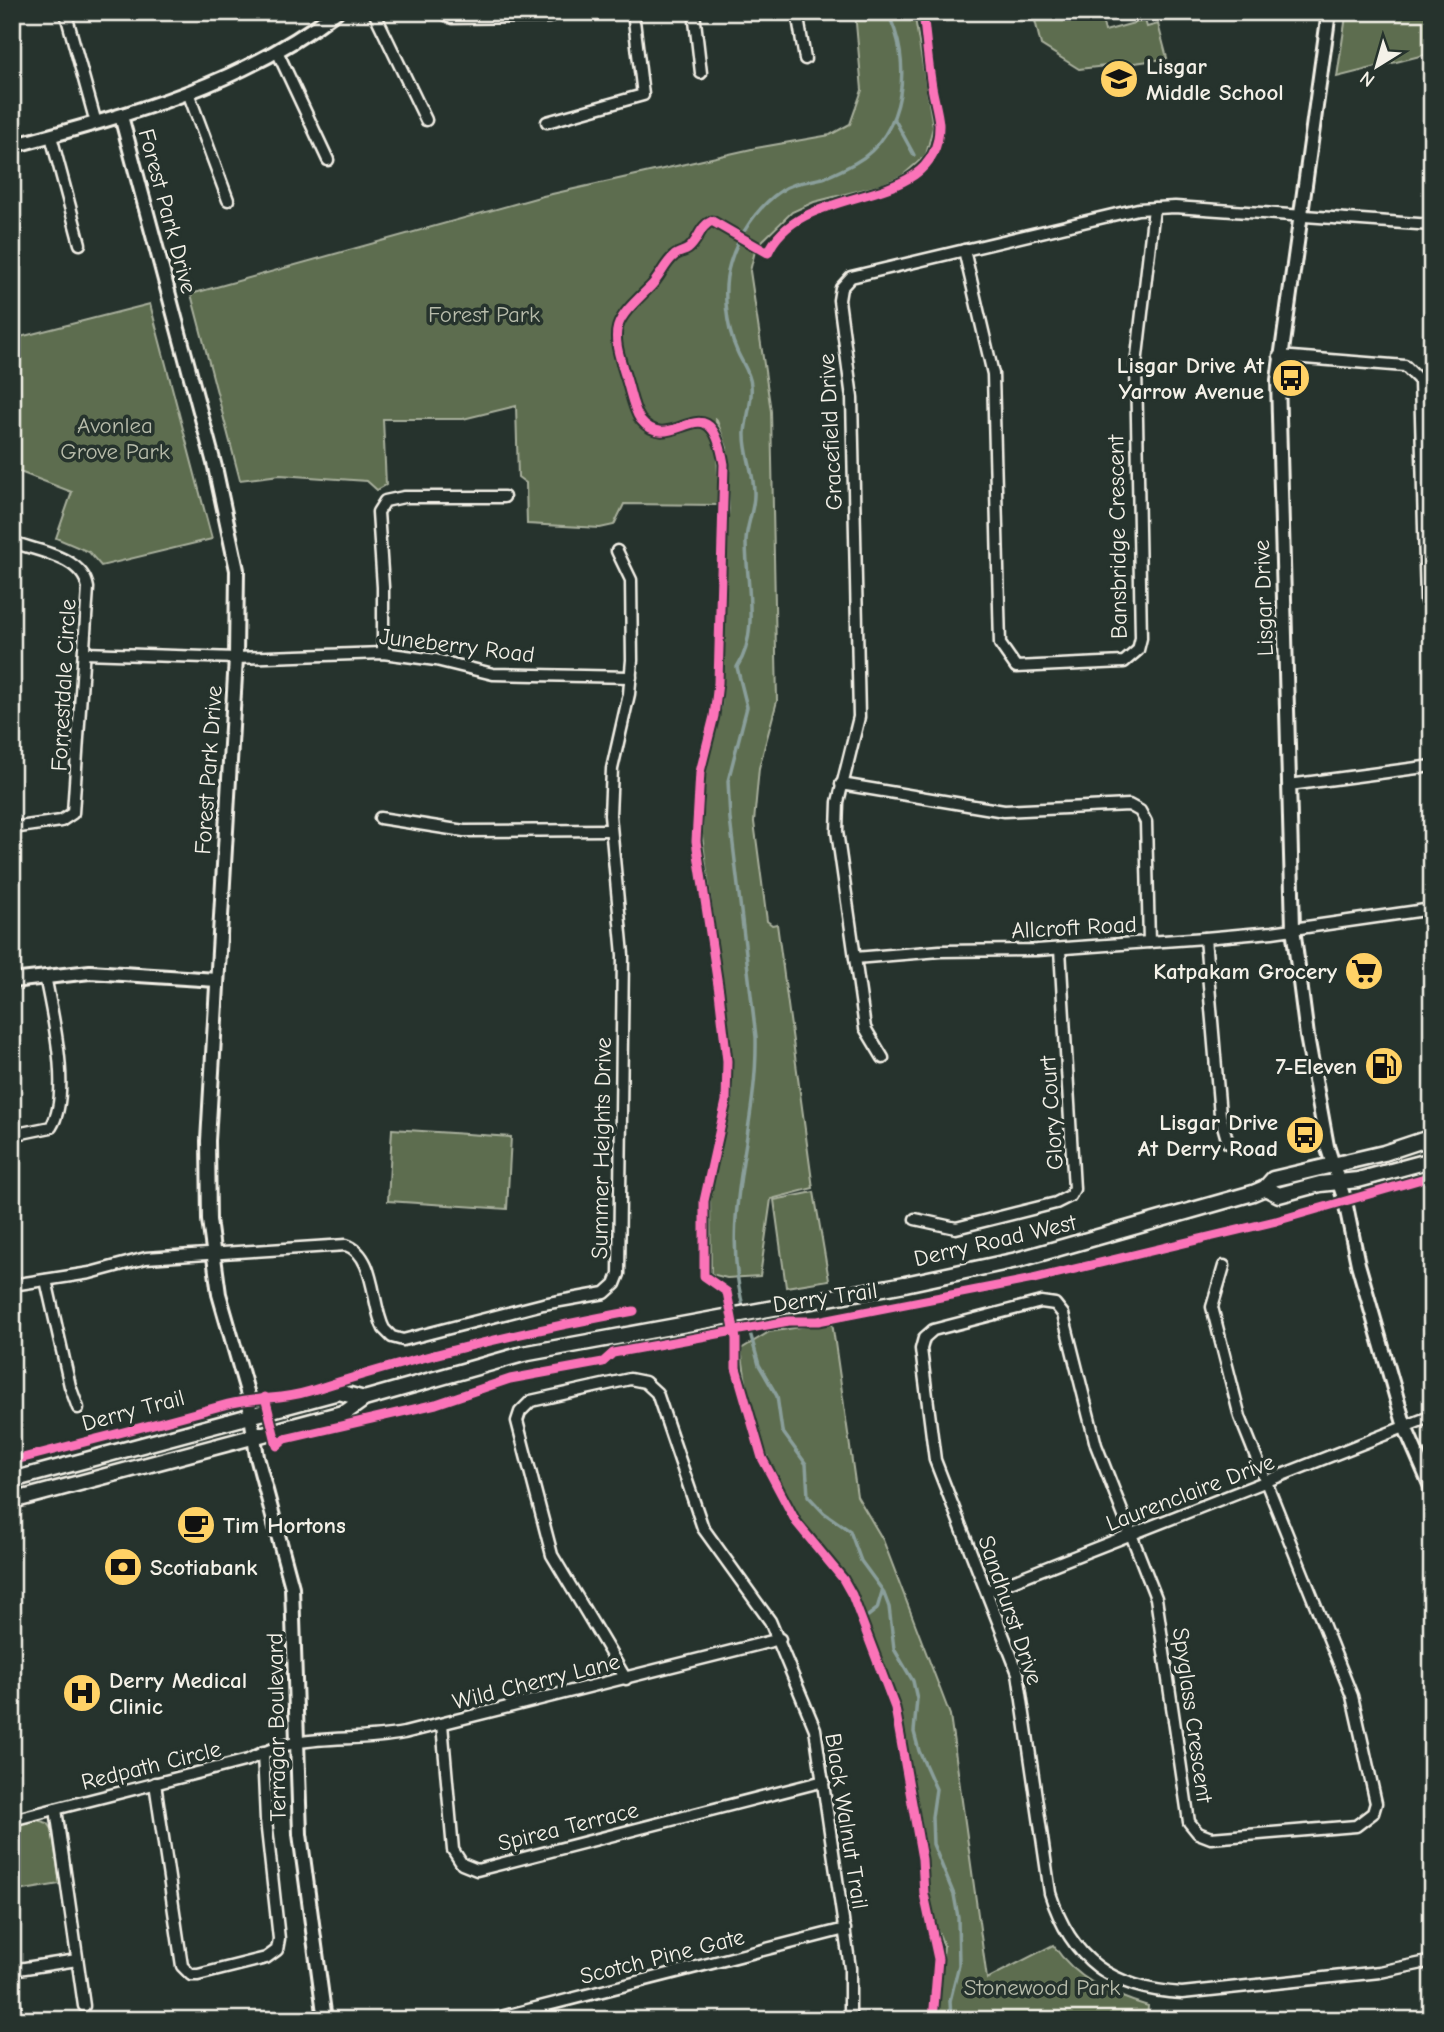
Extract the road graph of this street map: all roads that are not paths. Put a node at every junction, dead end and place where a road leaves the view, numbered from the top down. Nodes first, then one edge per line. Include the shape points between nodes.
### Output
1 (336, 12) edge
2 (374, 12) edge
3 (442, 12) edge
4 (633, 12) edge
5 (694, 12) edge
6 (797, 12) edge
7 (1329, 12) edge
8 (549, 17) dead end
9 (67, 18) dead end
10 (277, 51) junction
11 (805, 59) dead end
12 (702, 73) dead end
13 (189, 94) junction
14 (121, 116) junction
15 (426, 120) dead end
16 (96, 122) junction
17 (547, 122) dead end
18 (51, 135) junction
19 (12, 146) edge
20 (328, 160) dead end
21 (228, 200) dead end
22 (1154, 208) junction
23 (1300, 216) junction
24 (1432, 225) edge
25 (80, 244) dead end
26 (964, 250) junction
27 (1279, 356) junction
28 (504, 497) dead end
29 (12, 542) edge
30 (617, 551) dead end
31 (1432, 614) edge
32 (85, 653) junction
33 (383, 653) junction
34 (236, 658) junction
35 (631, 677) junction
36 (1432, 766) edge
37 (841, 784) junction
38 (1289, 785) junction
39 (380, 818) dead end
40 (12, 828) edge
41 (610, 830) junction
42 (1432, 909) edge
43 (1293, 928) junction
44 (1205, 938) junction
45 (1149, 942) junction
46 (1060, 949) junction
47 (855, 958) junction
48 (45, 976) junction
49 (217, 980) junction
50 (12, 981) edge
51 (883, 1058) dead end
52 (12, 1135) edge
53 (1432, 1138) edge
54 (1228, 1143) dead end
55 (1432, 1160) edge
56 (1332, 1163) junction
57 (1339, 1181) junction
58 (1265, 1188) junction
59 (915, 1219) dead end
60 (212, 1251) junction
61 (1224, 1266) dead end
62 (46, 1280) junction
63 (12, 1285) edge
64 (364, 1399) junction
65 (78, 1408) dead end
66 (251, 1416) junction
67 (1432, 1416) edge
68 (1405, 1427) junction
69 (254, 1437) junction
70 (12, 1480) edge
71 (1267, 1483) junction
72 (1432, 1489) edge
73 (12, 1501) edge
74 (1130, 1537) junction
75 (987, 1591) junction
76 (780, 1639) junction
77 (626, 1679) junction
78 (442, 1724) junction
79 (298, 1742) junction
80 (263, 1752) junction
81 (824, 1781) junction
82 (155, 1783) junction
83 (56, 1809) junction
84 (12, 1820) edge
85 (845, 1930) junction
86 (77, 1960) junction
87 (1432, 1961) edge
88 (12, 1969) edge
89 (12, 1986) edge
90 (84, 2007) dead end
91 (17, 2020) edge
92 (325, 2020) edge
93 (489, 2020) edge
94 (850, 2020) edge

1 - 10 street
2 - 15 street
3 - 8 street via 452,18
4 - 17 street via 643,95
5 - 12 street
6 - 11 street
7 - 23 street, Lisgar Drive
9 - 16 street
10 - 13 street
10 - 20 street
13 - 14 street
13 - 21 street
14 - 16 street
14 - 34 street, Forest Park Drive via 231,532 238,588
16 - 18 street
18 - 19 street
18 - 25 street
22 - 23 street, Gracefield Drive
22 - 26 street, Gracefield Drive
22 - 26 street, Bansbridge Crescent via 1136,365 1141,638 1138,650 1124,662 1016,667 1000,644 993,374
23 - 24 street, Gracefield Drive
23 - 27 street, Lisgar Drive
26 - 37 street, Gracefield Drive via 851,277 840,293 852,398 859,718
27 - 31 street via 1395,364 1405,366 1420,381 1426,601
27 - 38 street, Lisgar Drive
28 - 33 street via 404,497 382,506 377,521
29 - 32 street, Forrestdale Circle via 75,565 86,578
30 - 35 street via 631,580
32 - 34 street, Juneberry Road
32 - 40 street, Forrestdale Circle via 73,813 61,821
33 - 34 street, Juneberry Road
33 - 35 street, Juneberry Road via 492,674
34 - 49 street, Forest Park Drive
35 - 41 street via 612,769
36 - 38 street
37 - 45 street via 1004,811 1129,805 1140,811 1146,822
37 - 47 street, Gracefield Drive via 837,831
38 - 43 street, Lisgar Drive
39 - 41 street via 464,831
41 - 60 street, Summer Heights Drive via 623,954 619,1274 611,1289 403,1340 384,1329 364,1262 351,1246
42 - 43 street, Allcroft Road
43 - 44 street, Allcroft Road
43 - 56 street, Lisgar Drive via 1307,1036
44 - 45 street, Allcroft Road
44 - 54 street via 1220,1115
45 - 46 street, Allcroft Road
46 - 47 street, Allcroft Road
46 - 59 street, Glory Court via 1074,1189 1056,1203 956,1228
47 - 51 street, Gracefield Drive via 864,1028
48 - 49 street via 90,972
48 - 50 street
48 - 52 street via 59,1068 58,1112 51,1127
49 - 60 street, Forest Park Drive via 208,1141
53 - 56 main road, Derry Road West
55 - 57 main road, Derry Road West
56 - 57 street, Lisgar Drive
56 - 58 main road, Derry Road West via 1273,1179
57 - 58 main road, Derry Road West via 1279,1195
57 - 68 street, Lisgar Drive
58 - 64 main road, Derry Road West via 1017,1260 523,1353
60 - 62 street via 137,1260
60 - 66 street, Forest Park Drive
61 - 71 street via 1212,1307 1240,1417
62 - 63 street
62 - 65 street
64 - 66 main road, Derry Road West via 339,1392
64 - 69 main road, Derry Road West via 346,1412
66 - 69 street, Forest Park Drive
66 - 70 main road, Derry Road West
67 - 68 street, Laurenclaire Drive
68 - 71 street, Laurenclaire Drive
68 - 72 street, Lisgar Drive
69 - 73 main road, Derry Road West
69 - 79 street, Terragar Boulevard via 292,1587
71 - 74 street, Laurenclaire Drive
71 - 74 street, Spyglass Crescent via 1358,1716 1376,1803 1373,1813 1356,1826 1211,1839 1192,1826 1159,1611
74 - 75 street, Laurenclaire Drive
74 - 75 street, Sandhurst Drive via 1096,1445 1063,1314 1055,1304 1041,1301 933,1330 921,1349 935,1461
75 - 87 street, Sandhurst Drive via 1018,1673 1050,1893 1058,1918 1092,1964 1149,1991 1182,1993 1380,1972
76 - 77 street, Wild Cherry Lane
76 - 77 street, Black Walnut Trail via 703,1528 653,1388 630,1379 531,1401 520,1412 518,1423 552,1555
76 - 81 street, Black Walnut Trail via 815,1729
77 - 78 street, Wild Cherry Lane
78 - 79 street, Wild Cherry Lane via 384,1737
78 - 81 street, Spirea Terrace via 453,1850 462,1864 477,1870
79 - 80 street, Redpath Circle
79 - 92 street, Terragar Boulevard via 301,1853
80 - 82 street, Redpath Circle via 248,1760
80 - 82 street via 279,1939 277,1951 266,1958 198,1975 182,1966
81 - 85 street, Black Walnut Trail
82 - 83 street, Redpath Circle
83 - 84 street, Redpath Circle
83 - 86 street
85 - 93 street, Scotch Pine Gate
85 - 94 street, Black Walnut Trail via 852,1987
86 - 88 street
86 - 90 street
89 - 91 street

